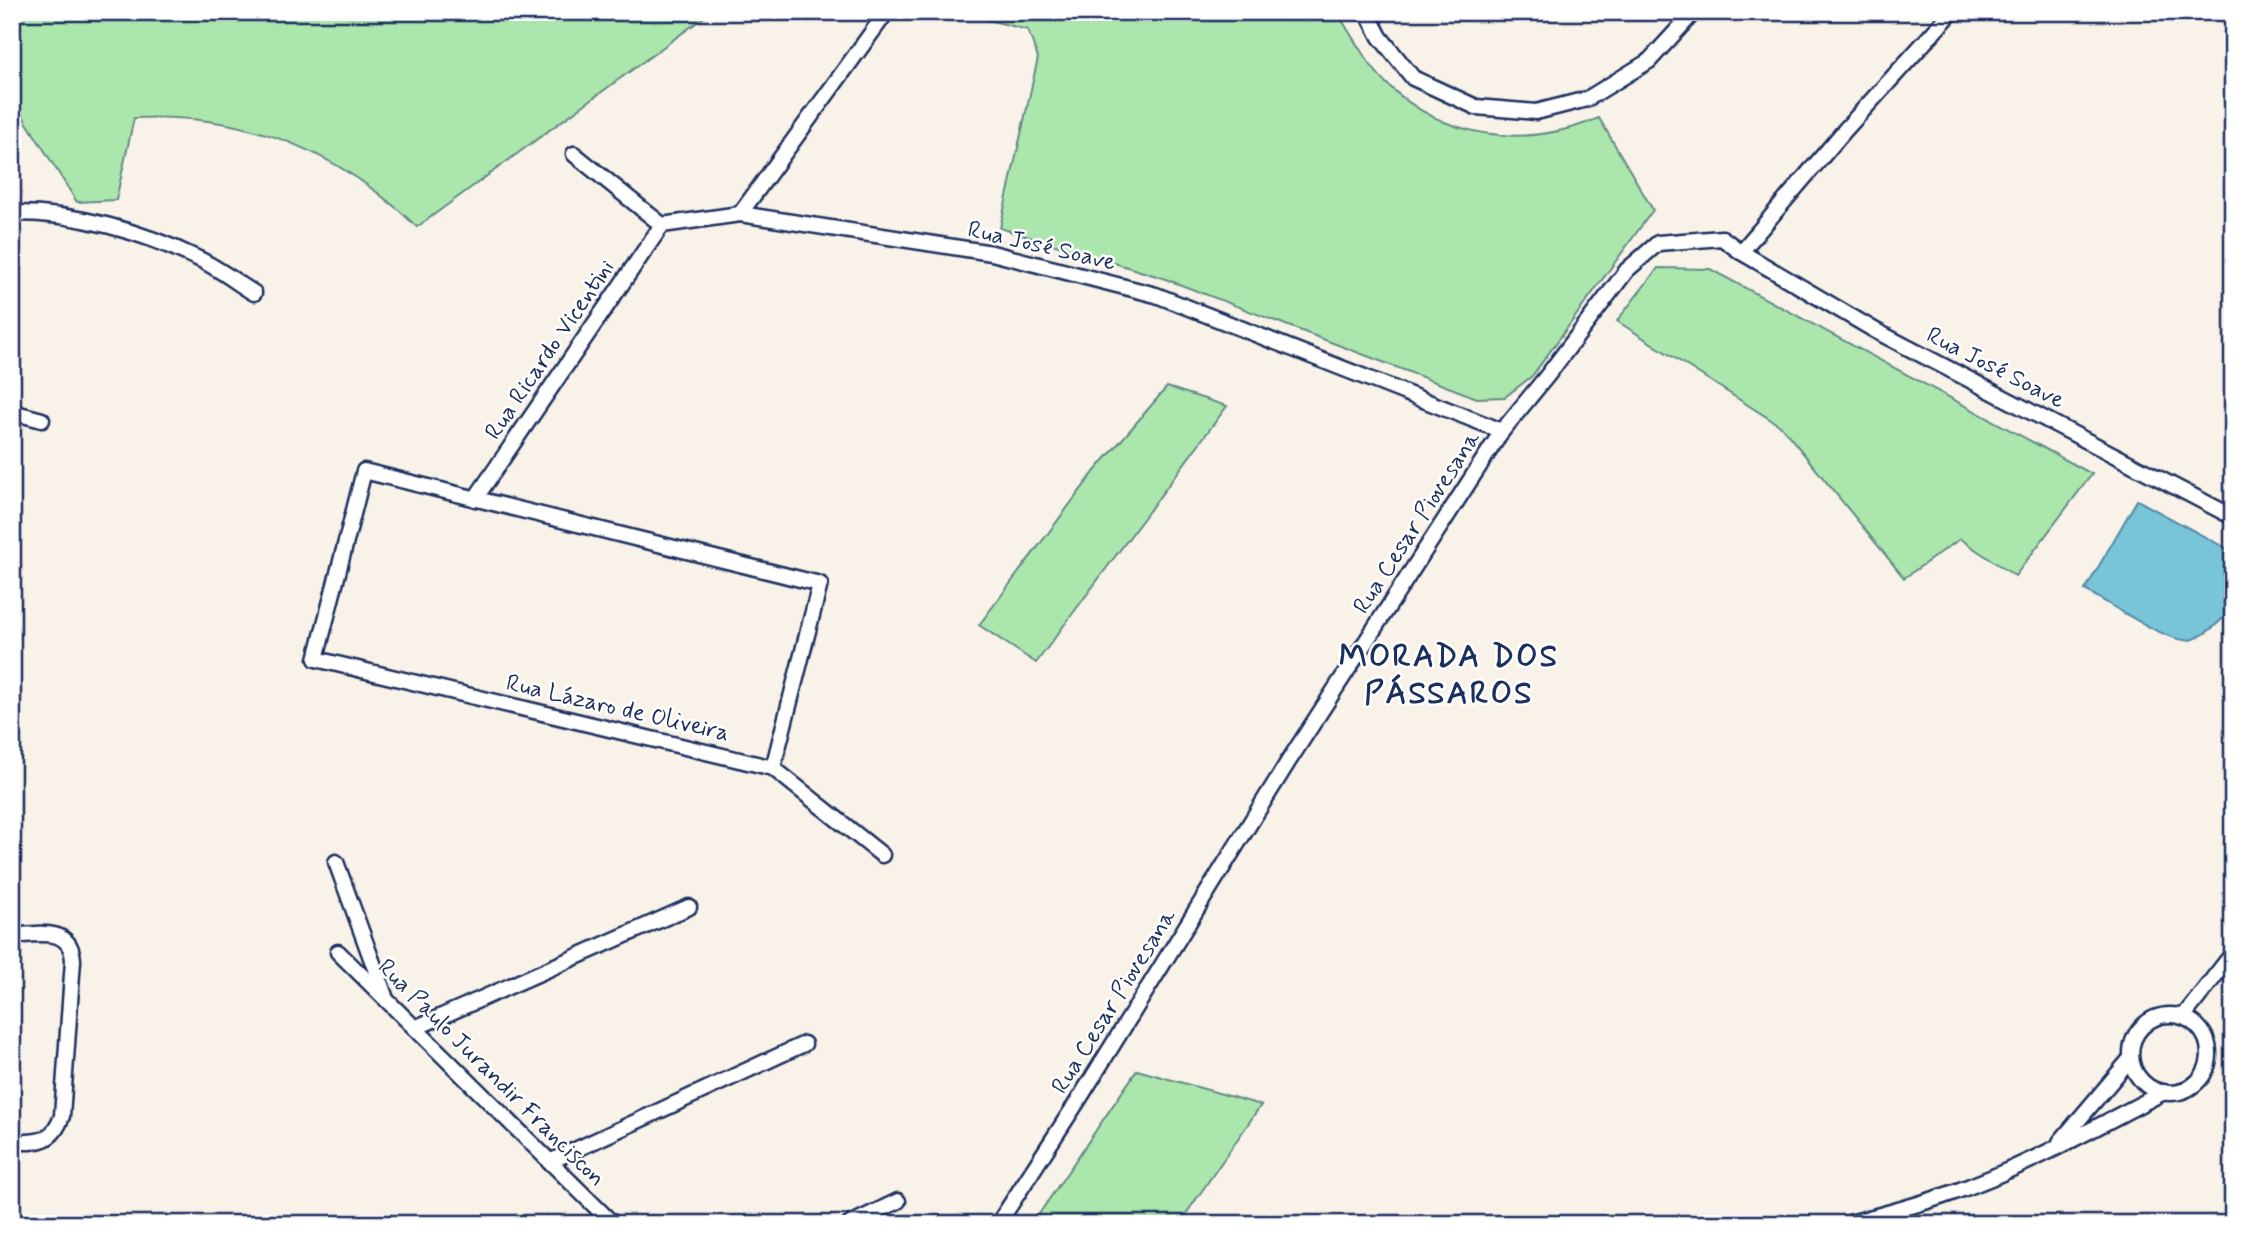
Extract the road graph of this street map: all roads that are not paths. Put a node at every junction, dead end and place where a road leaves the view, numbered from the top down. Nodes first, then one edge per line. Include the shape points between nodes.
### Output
1 (1367, 12) edge
2 (1694, 12) edge
3 (1952, 12) edge
4 (883, 17) dead end
5 (574, 154) dead end
6 (12, 213) edge
7 (740, 214) junction
8 (662, 225) junction
9 (1741, 252) junction
10 (254, 293) dead end
11 (12, 412) edge
12 (42, 420) dead end
13 (1502, 430) junction
14 (475, 499) junction
15 (2233, 517) edge
16 (773, 768) junction
17 (882, 855) dead end
18 (336, 862) dead end
19 (689, 906) dead end
20 (12, 936) edge
21 (338, 952) dead end
22 (2233, 953) edge
23 (386, 1000) junction
24 (2183, 1017) junction
25 (415, 1028) junction
26 (804, 1044) dead end
27 (2131, 1058) junction
28 (2164, 1092) junction
29 (12, 1142) edge
30 (2054, 1149) junction
31 (549, 1162) junction
32 (898, 1201) dead end
33 (613, 1224) edge
34 (850, 1224) edge
35 (998, 1224) edge
36 (1846, 1224) edge

1 - 2 street via 1380,37 1413,78 1476,107 1536,112 1587,99 1649,61
3 - 9 street
4 - 7 street
5 - 8 street
6 - 10 street via 85,220 144,236 201,259
7 - 8 street, Rua José Soave
7 - 13 street, Rua José Soave via 992,253 1156,295
8 - 14 street, Rua Ricardo Vicentini
9 - 13 street, Rua Cesar Piovesana via 1722,238 1658,243 1627,270
9 - 15 street, Rua José Soave via 1876,331
11 - 12 street
13 - 35 street, Rua Cesar Piovesana
14 - 16 street via 820,584
14 - 16 street, Rua Lázaro de Oliveira via 364,471 316,659
16 - 17 street, Rua Lázaro de Oliveira
18 - 23 street
19 - 25 street
20 - 29 street via 54,934 66,939 73,960 62,1116 46,1139
21 - 23 street, Rua Paulo Jurandir Franciscon
22 - 24 street
23 - 25 street, Rua Paulo Jurandir Franciscon
24 - 27 street via 2170,1015 2146,1023 2137,1033
24 - 28 street via 2203,1032 2208,1044 2206,1069 2189,1088
25 - 31 street, Rua Paulo Jurandir Franciscon
26 - 31 street
27 - 28 street via 2141,1081
27 - 30 street
28 - 30 street
30 - 36 street via 1952,1193
31 - 33 street, Rua Paulo Jurandir Franciscon
32 - 34 street

